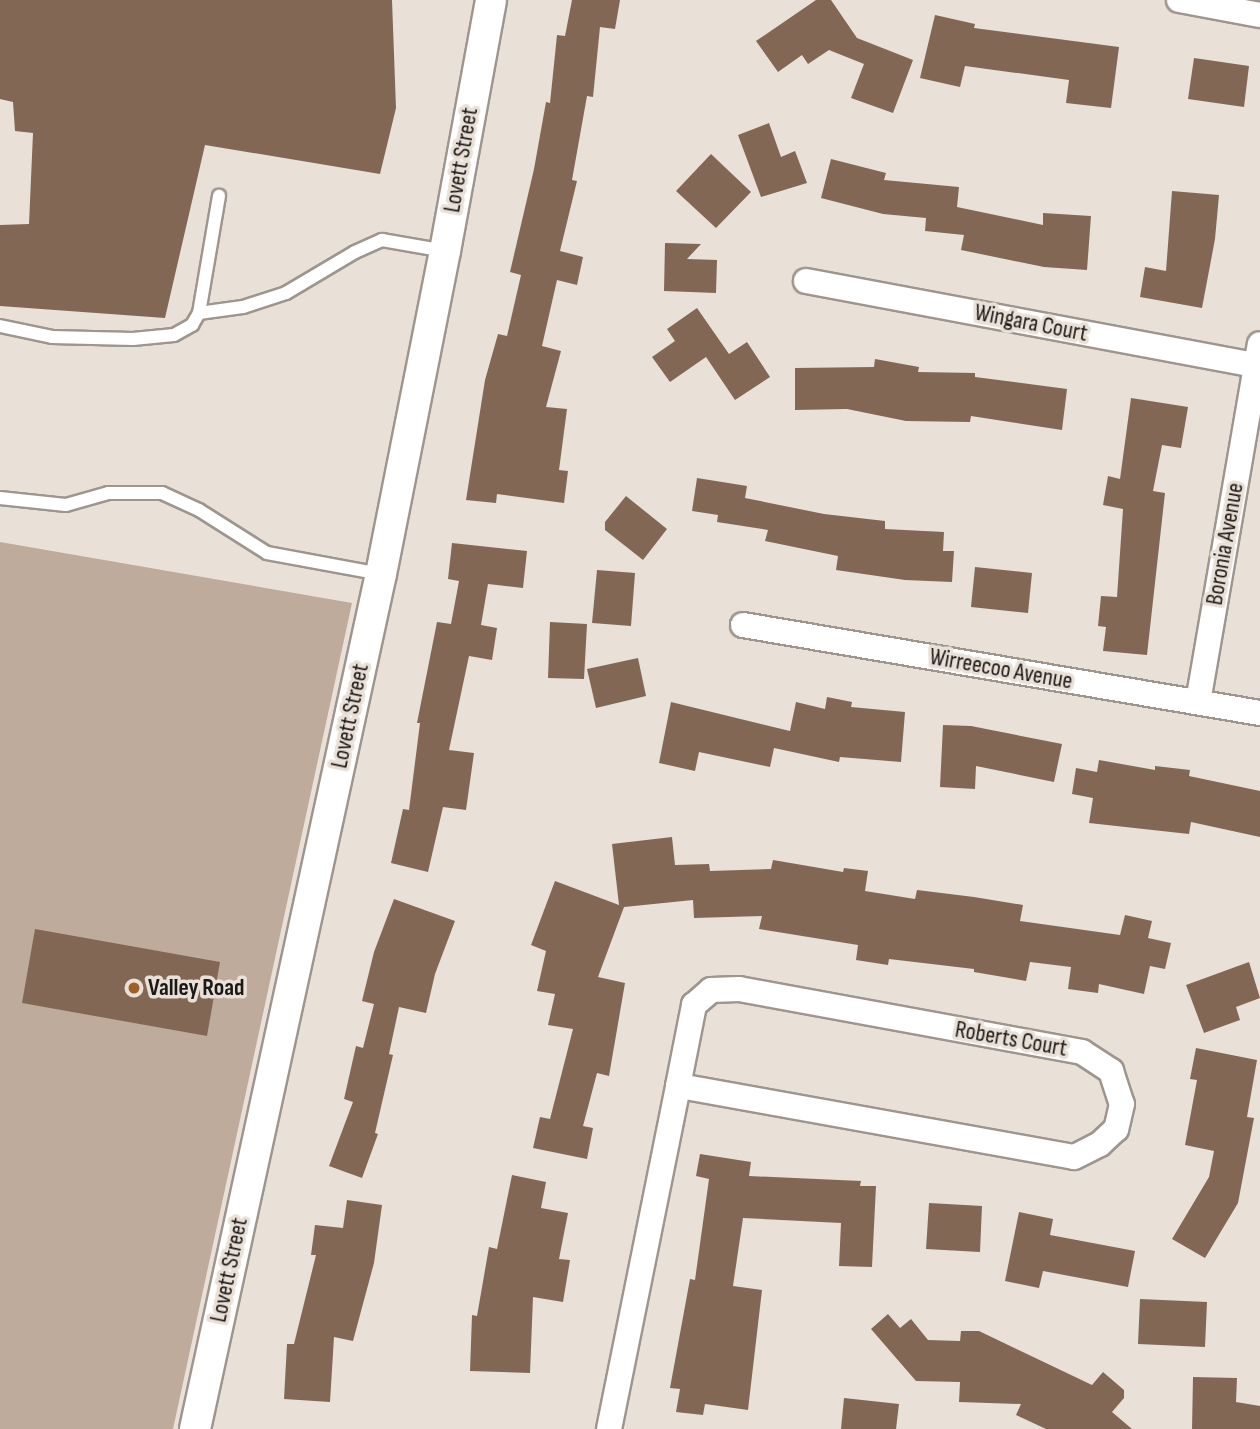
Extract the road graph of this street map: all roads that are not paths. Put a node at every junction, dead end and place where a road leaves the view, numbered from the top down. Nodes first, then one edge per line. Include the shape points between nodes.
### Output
1 (491, 0) edge
2 (1179, 0) edge
3 (1260, 15) edge
4 (219, 195) dead end
5 (445, 251) junction
6 (806, 281) dead end
7 (199, 313) junction
8 (0, 326) edge
9 (1258, 354) edge
10 (0, 498) edge
11 (380, 574) junction
12 (743, 625) dead end
13 (1198, 702) junction
14 (1260, 713) edge
15 (678, 1086) junction
16 (195, 1429) edge
17 (609, 1429) edge

1 - 5 street, Lovett Street
2 - 3 street
4 - 7 lane
5 - 7 lane via 383,240 286,293 243,307
5 - 11 street, Lovett Street
6 - 9 street, Wingara Court
7 - 8 lane via 192,325 174,335 133,339 52,337
9 - 13 street, Boronia Avenue
10 - 11 lane via 66,505 108,493 162,493 199,510 267,553
11 - 16 street, Lovett Street
12 - 13 street, Wirreecoo Avenue
13 - 14 street, Wirreecoo Avenue
15 - 15 street, Roberts Court via 1074,1157 1100,1144 1116,1129 1122,1104 1111,1071 1082,1052 739,989 711,990 694,1005
15 - 17 street, Roberts Court

